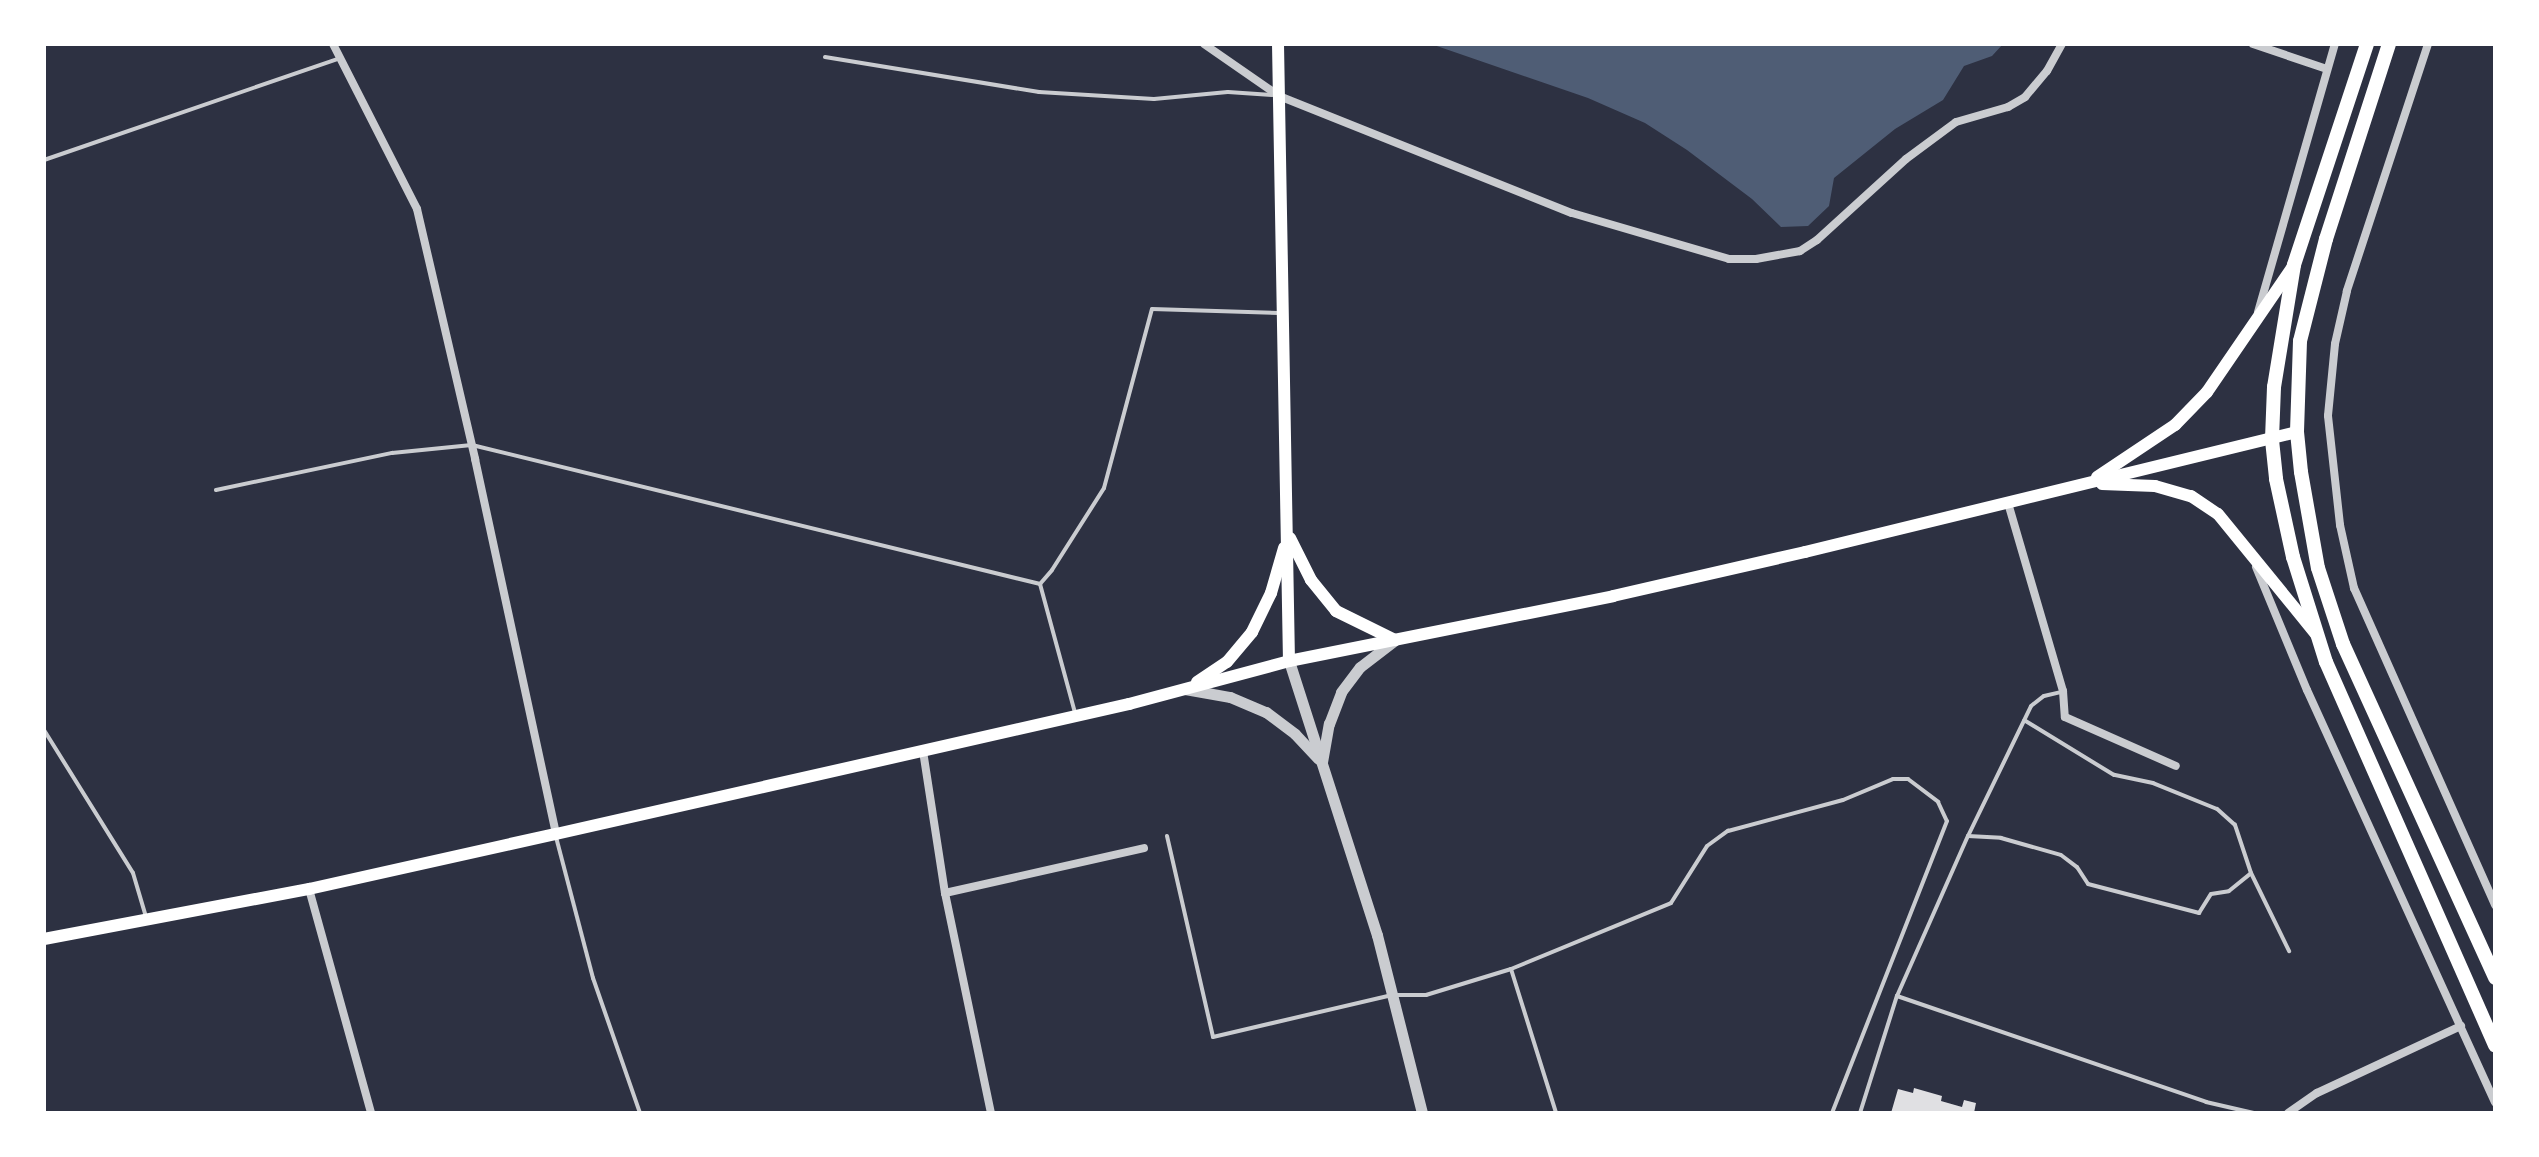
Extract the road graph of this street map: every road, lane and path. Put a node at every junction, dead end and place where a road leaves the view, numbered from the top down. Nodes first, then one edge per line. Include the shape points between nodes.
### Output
1 (333, 44) edge
2 (1204, 44) edge
3 (1278, 44) edge
4 (2062, 44) edge
5 (2253, 44) edge
6 (2335, 44) edge
7 (2367, 44) edge
8 (2389, 44) edge
9 (2428, 44) edge
10 (825, 57) dead end
11 (342, 58) junction
12 (2327, 69) junction
13 (1279, 96) junction
14 (44, 160) edge
15 (2294, 265) junction
16 (1283, 313) junction
17 (2254, 326) junction
18 (2297, 432) junction
19 (2272, 440) junction
20 (472, 445) junction
21 (2087, 483) junction
22 (216, 490) dead end
23 (2008, 503) junction
24 (1288, 533) junction
25 (2250, 551) junction
26 (1040, 584) junction
27 (2316, 635) junction
28 (1395, 640) junction
29 (1289, 661) junction
30 (1184, 689) junction
31 (2063, 691) junction
32 (1076, 716) junction
33 (2024, 720) junction
34 (44, 730) edge
35 (923, 751) junction
36 (1321, 763) junction
37 (2176, 766) dead end
38 (556, 834) junction
39 (1167, 836) dead end
40 (1968, 836) junction
41 (1144, 848) dead end
42 (2251, 873) junction
43 (309, 889) junction
44 (945, 893) junction
45 (2495, 905) edge
46 (147, 918) junction
47 (44, 939) edge
48 (2289, 951) dead end
49 (1511, 969) junction
50 (2495, 978) edge
51 (1392, 995) junction
52 (1897, 996) junction
53 (2461, 1026) junction
54 (2495, 1045) edge
55 (2495, 1102) edge
56 (371, 1113) edge
57 (640, 1113) edge
58 (991, 1113) edge
59 (1422, 1113) edge
60 (1556, 1113) edge
61 (1832, 1113) edge
62 (1860, 1113) edge
63 (2254, 1113) edge
64 (2288, 1113) edge

1 - 11 street
2 - 13 street
3 - 13 main road
4 - 13 street via 2025,97 1956,122 1906,159 1817,240 1777,258 1729,259 1572,213
5 - 12 street
6 - 12 street
7 - 15 main road
8 - 18 main road via 2309,300 2300,341
9 - 45 street via 2347,291 2328,416 2340,525 2354,588
10 - 13 lane via 1039,92 1154,99 1228,92
11 - 14 lane
11 - 20 street via 417,209
12 - 17 street
13 - 16 main road
15 - 17 main road
15 - 19 main road via 2279,341
16 - 24 main road
16 - 26 lane via 1152,309 1104,488
17 - 21 main road via 2207,392 2175,425
18 - 19 main road
18 - 50 main road via 2318,568 2343,644
19 - 21 main road
19 - 27 main road via 2293,557
20 - 22 lane via 392,453
20 - 26 lane
20 - 38 street
21 - 23 main road
21 - 25 main road via 2155,486 2191,496 2218,514
23 - 28 main road via 1613,596
23 - 31 street
24 - 28 main road via 1311,580 1336,611
24 - 29 main road
24 - 30 main road via 1271,593 1252,632 1227,662
25 - 27 main road
25 - 53 street via 2307,690
26 - 32 lane
27 - 54 main road
28 - 29 main road
28 - 36 street via 1360,667 1341,692
29 - 30 main road
29 - 36 street
30 - 32 main road
30 - 36 street via 1230,697 1266,712
31 - 33 lane via 2044,696
31 - 37 street via 2065,717
32 - 35 main road
33 - 40 lane
33 - 42 lane via 2114,775 2153,783 2217,809 2235,825
34 - 46 lane via 133,873
35 - 38 main road
35 - 44 street
36 - 51 street
38 - 43 main road
38 - 57 lane via 593,978
39 - 51 lane via 1213,1037
40 - 42 lane via 2001,838 2061,855 2088,884 2199,913 2211,894 2229,891
40 - 52 lane
41 - 44 street
42 - 48 lane
43 - 46 main road
43 - 56 street
44 - 58 street
46 - 47 main road
49 - 51 lane via 1426,995
49 - 60 lane
49 - 61 lane via 1671,903 1707,846 1728,831 1843,800 1893,779 1908,779 1938,802 1947,821
51 - 59 street
52 - 62 lane
52 - 63 lane via 2206,1102
53 - 55 street
53 - 64 street via 2317,1093

